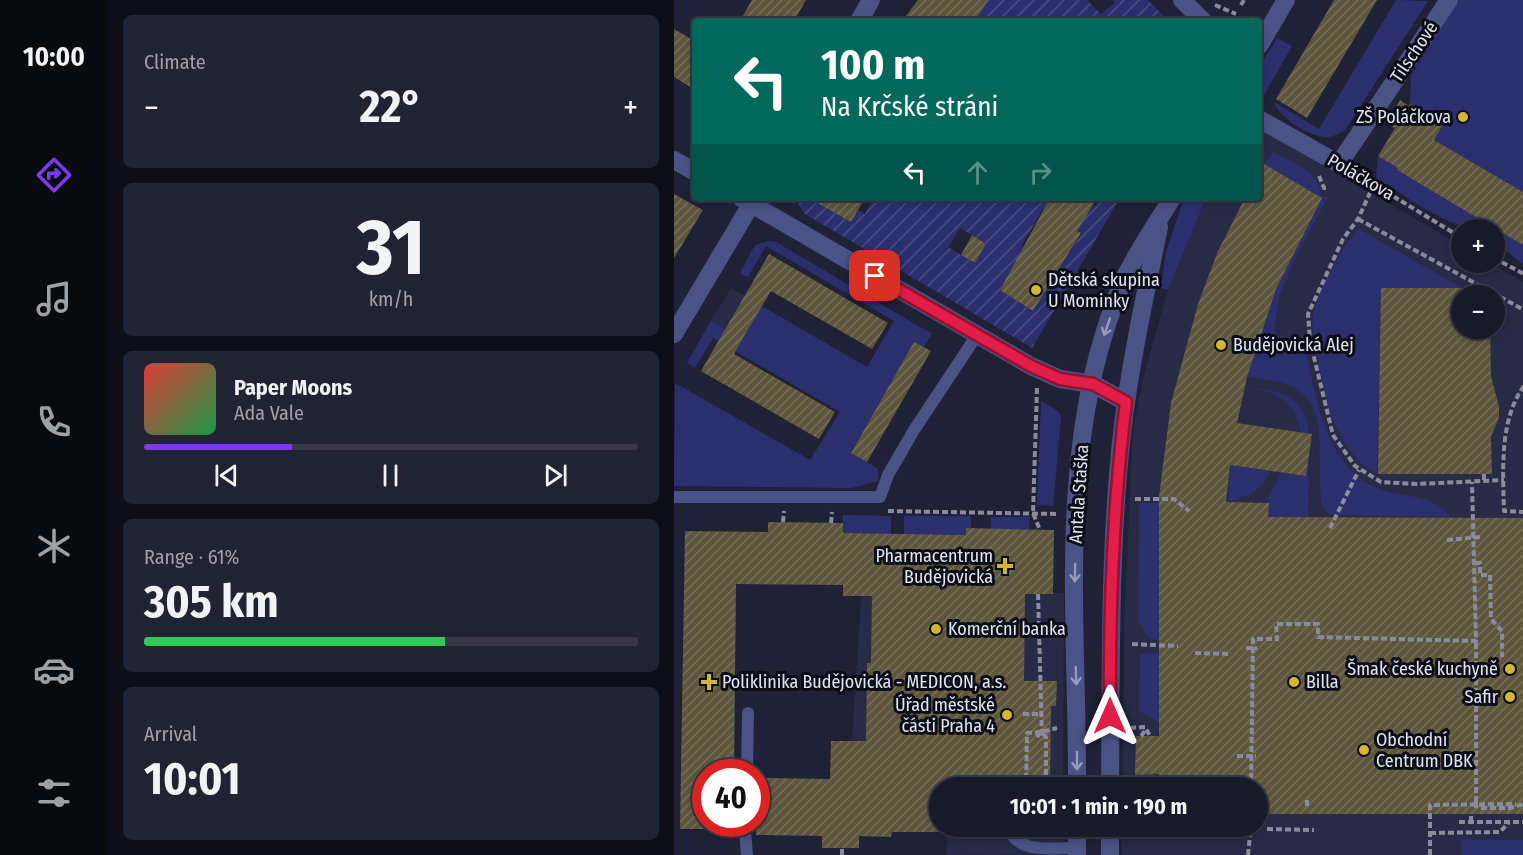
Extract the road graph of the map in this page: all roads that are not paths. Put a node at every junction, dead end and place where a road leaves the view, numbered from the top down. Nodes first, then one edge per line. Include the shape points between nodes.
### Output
1 (871, 0) edge
2 (1182, 0) edge
3 (1286, 0) edge
4 (1449, 0) edge
5 (861, 18) edge
6 (1200, 18) edge
7 (1262, 41) edge
8 (1262, 121) edge
9 (674, 160) edge
10 (1339, 164) joint
11 (692, 170) edge
12 (748, 201) edge
13 (751, 201) edge
14 (1170, 201) edge
15 (1162, 217) junction
16 (674, 334) edge
17 (977, 335) junction
18 (1093, 384) junction
19 (1126, 402) junction
20 (674, 497) edge
21 (748, 713) dead end
22 (747, 759) edge
23 (1077, 777) edge
24 (1110, 777) edge
25 (746, 837) edge
26 (1013, 837) edge
27 (1110, 837) edge
28 (1077, 852) edge
29 (747, 855) edge
30 (1110, 855) edge

1 - 5 street
2 - 6 street
3 - 7 street
4 - 10 street, Tilschové
8 - 10 street, Poláčkova
9 - 11 street
12 - 16 street
13 - 17 street
14 - 15 street, Antala Staška
15 -> 18 street, Antala Staška via 1130,266 1104,332
15 - 19 street, Antala Staška
17 - 18 street via 1060,379
17 - 20 lane via 914,430 880,497
18 - 19 street
18 -> 23 street, Antala Staška via 1084,430 1076,517
19 - 24 street, Antala Staška via 1110,619
21 - 22 lane
25 - 29 lane
26 - 28 lane via 1024,845
27 - 30 street

